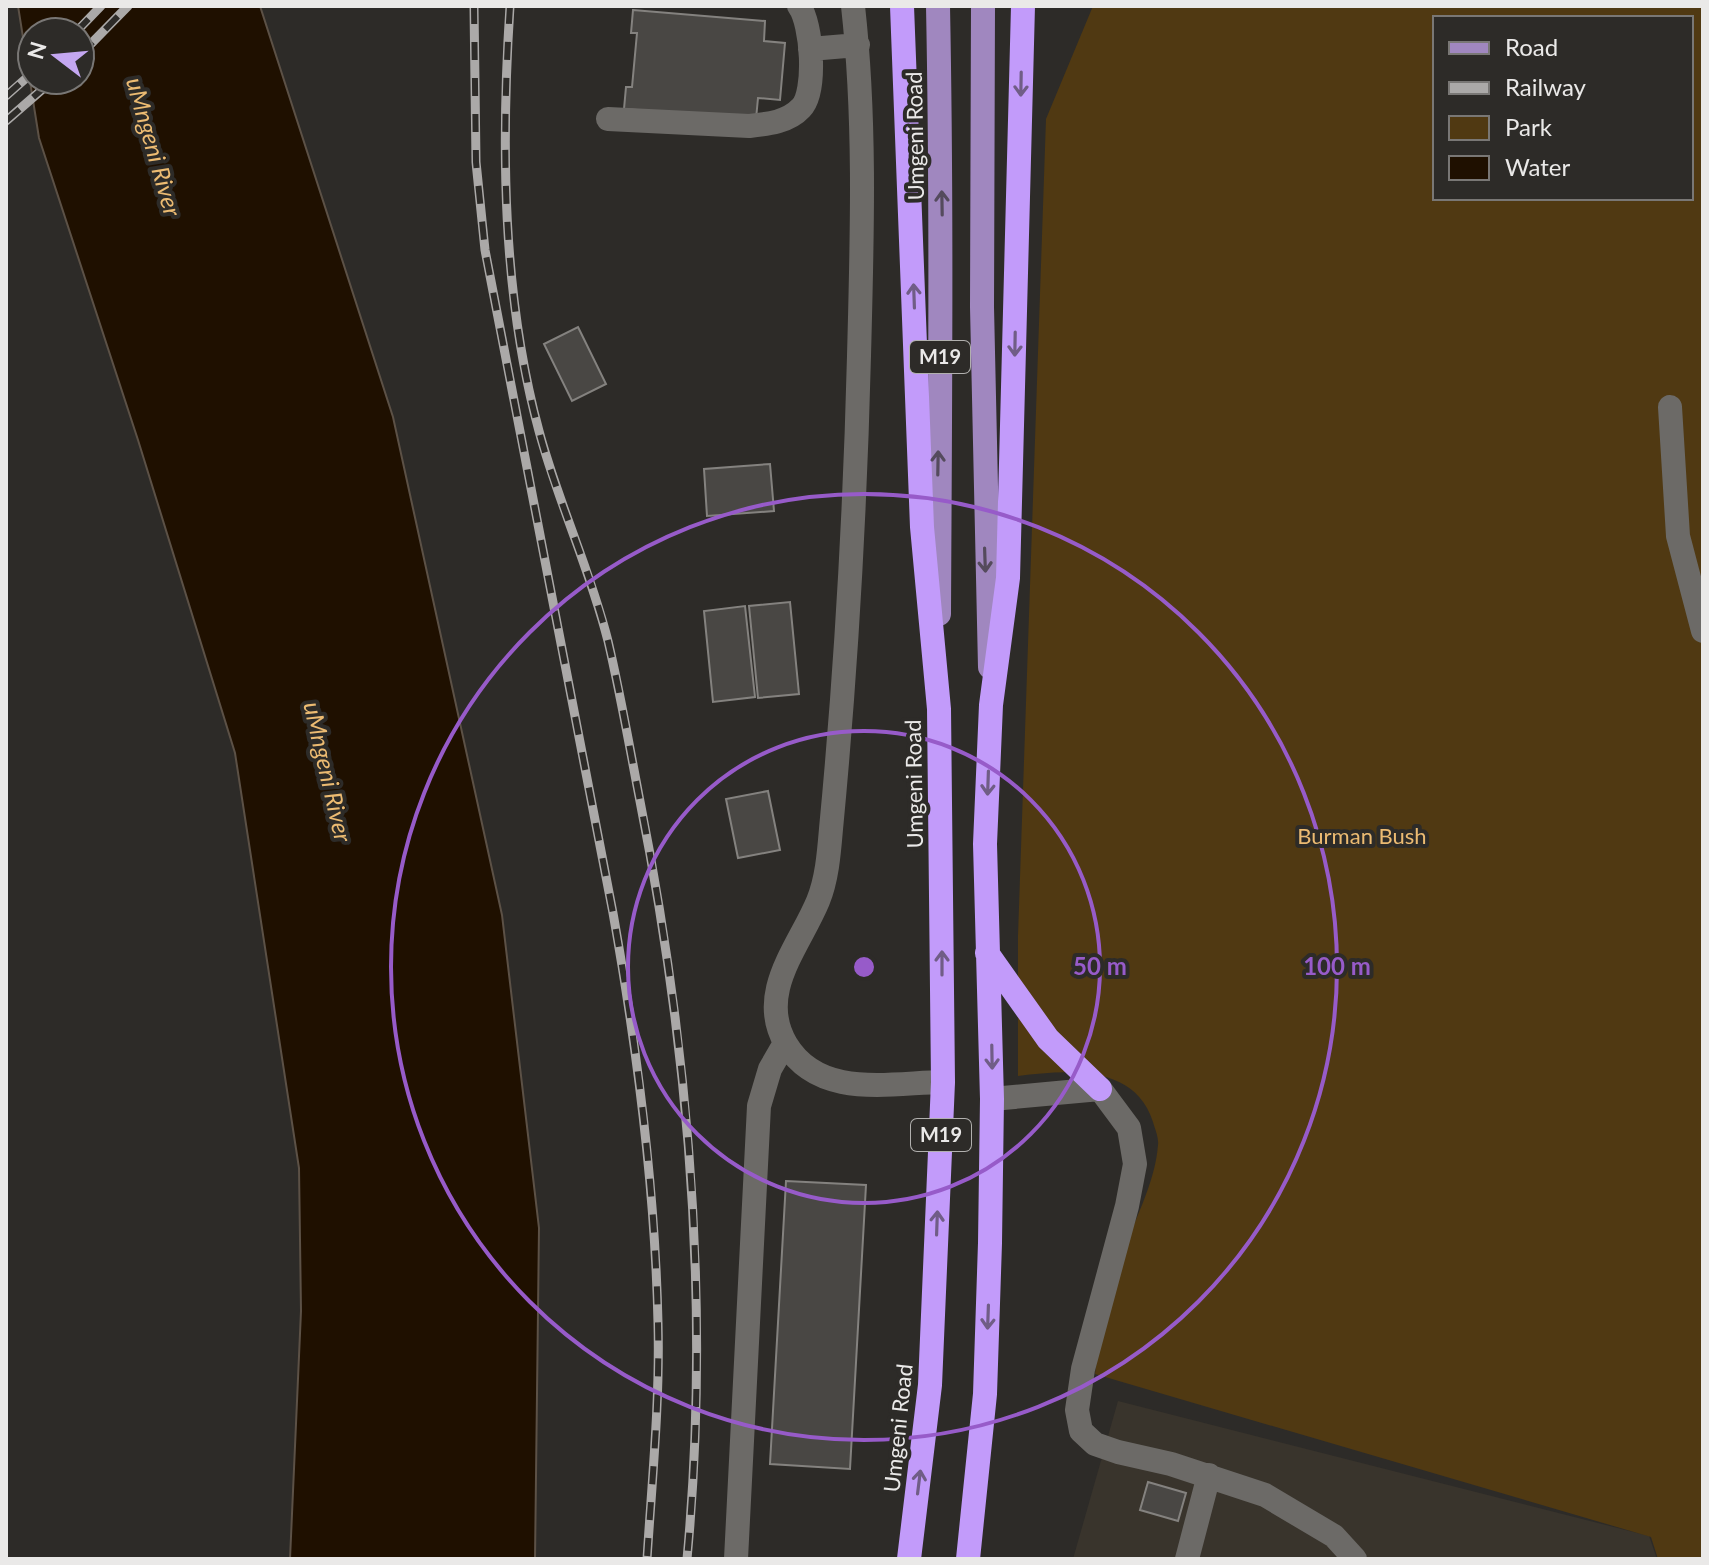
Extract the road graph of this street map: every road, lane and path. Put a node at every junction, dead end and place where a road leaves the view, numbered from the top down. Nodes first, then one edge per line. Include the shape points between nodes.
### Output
1 (799, 6) edge
2 (853, 6) edge
3 (938, 6) edge
4 (983, 6) edge
5 (1023, 6) edge
6 (902, 13) edge
7 (858, 45) junction
8 (810, 49) junction
9 (608, 119) dead end
10 (1670, 407) dead end
11 (1703, 631) edge
12 (991, 705) junction
13 (939, 709) junction
14 (985, 951) junction
15 (785, 1043) junction
16 (943, 1082) junction
17 (1100, 1089) junction
18 (992, 1099) junction
19 (1209, 1475) junction
20 (736, 1559) edge
21 (909, 1559) edge
22 (968, 1559) edge
23 (1187, 1559) edge
24 (1355, 1559) edge

1 - 8 lane
2 - 7 lane
13 -> 3 main road, Umgeni Road / M19 via 943,215
4 -> 12 main road, M19 via 983,474
5 -> 12 highway via 1008,578
13 -> 6 highway via 919,483
7 - 8 lane
7 - 15 lane via 862,250 857,438 836,779 823,884 783,968 775,1000
8 - 9 lane via 809,95 784,119 749,126
10 - 11 lane via 1678,536
12 -> 14 highway, M19
16 -> 13 highway, Umgeni Road / M19
14 - 17 highway via 1048,1039
14 -> 18 highway, M19
15 - 16 lane via 816,1076 835,1083
15 - 20 lane via 759,1106
21 -> 16 highway, Umgeni Road / M19 via 930,1385
17 - 18 lane
17 - 19 lane via 1129,1128 1135,1164 1083,1369 1078,1422 1095,1444
18 -> 22 highway, M19 via 985,1394
19 - 23 lane
19 - 24 lane via 1302,1513

